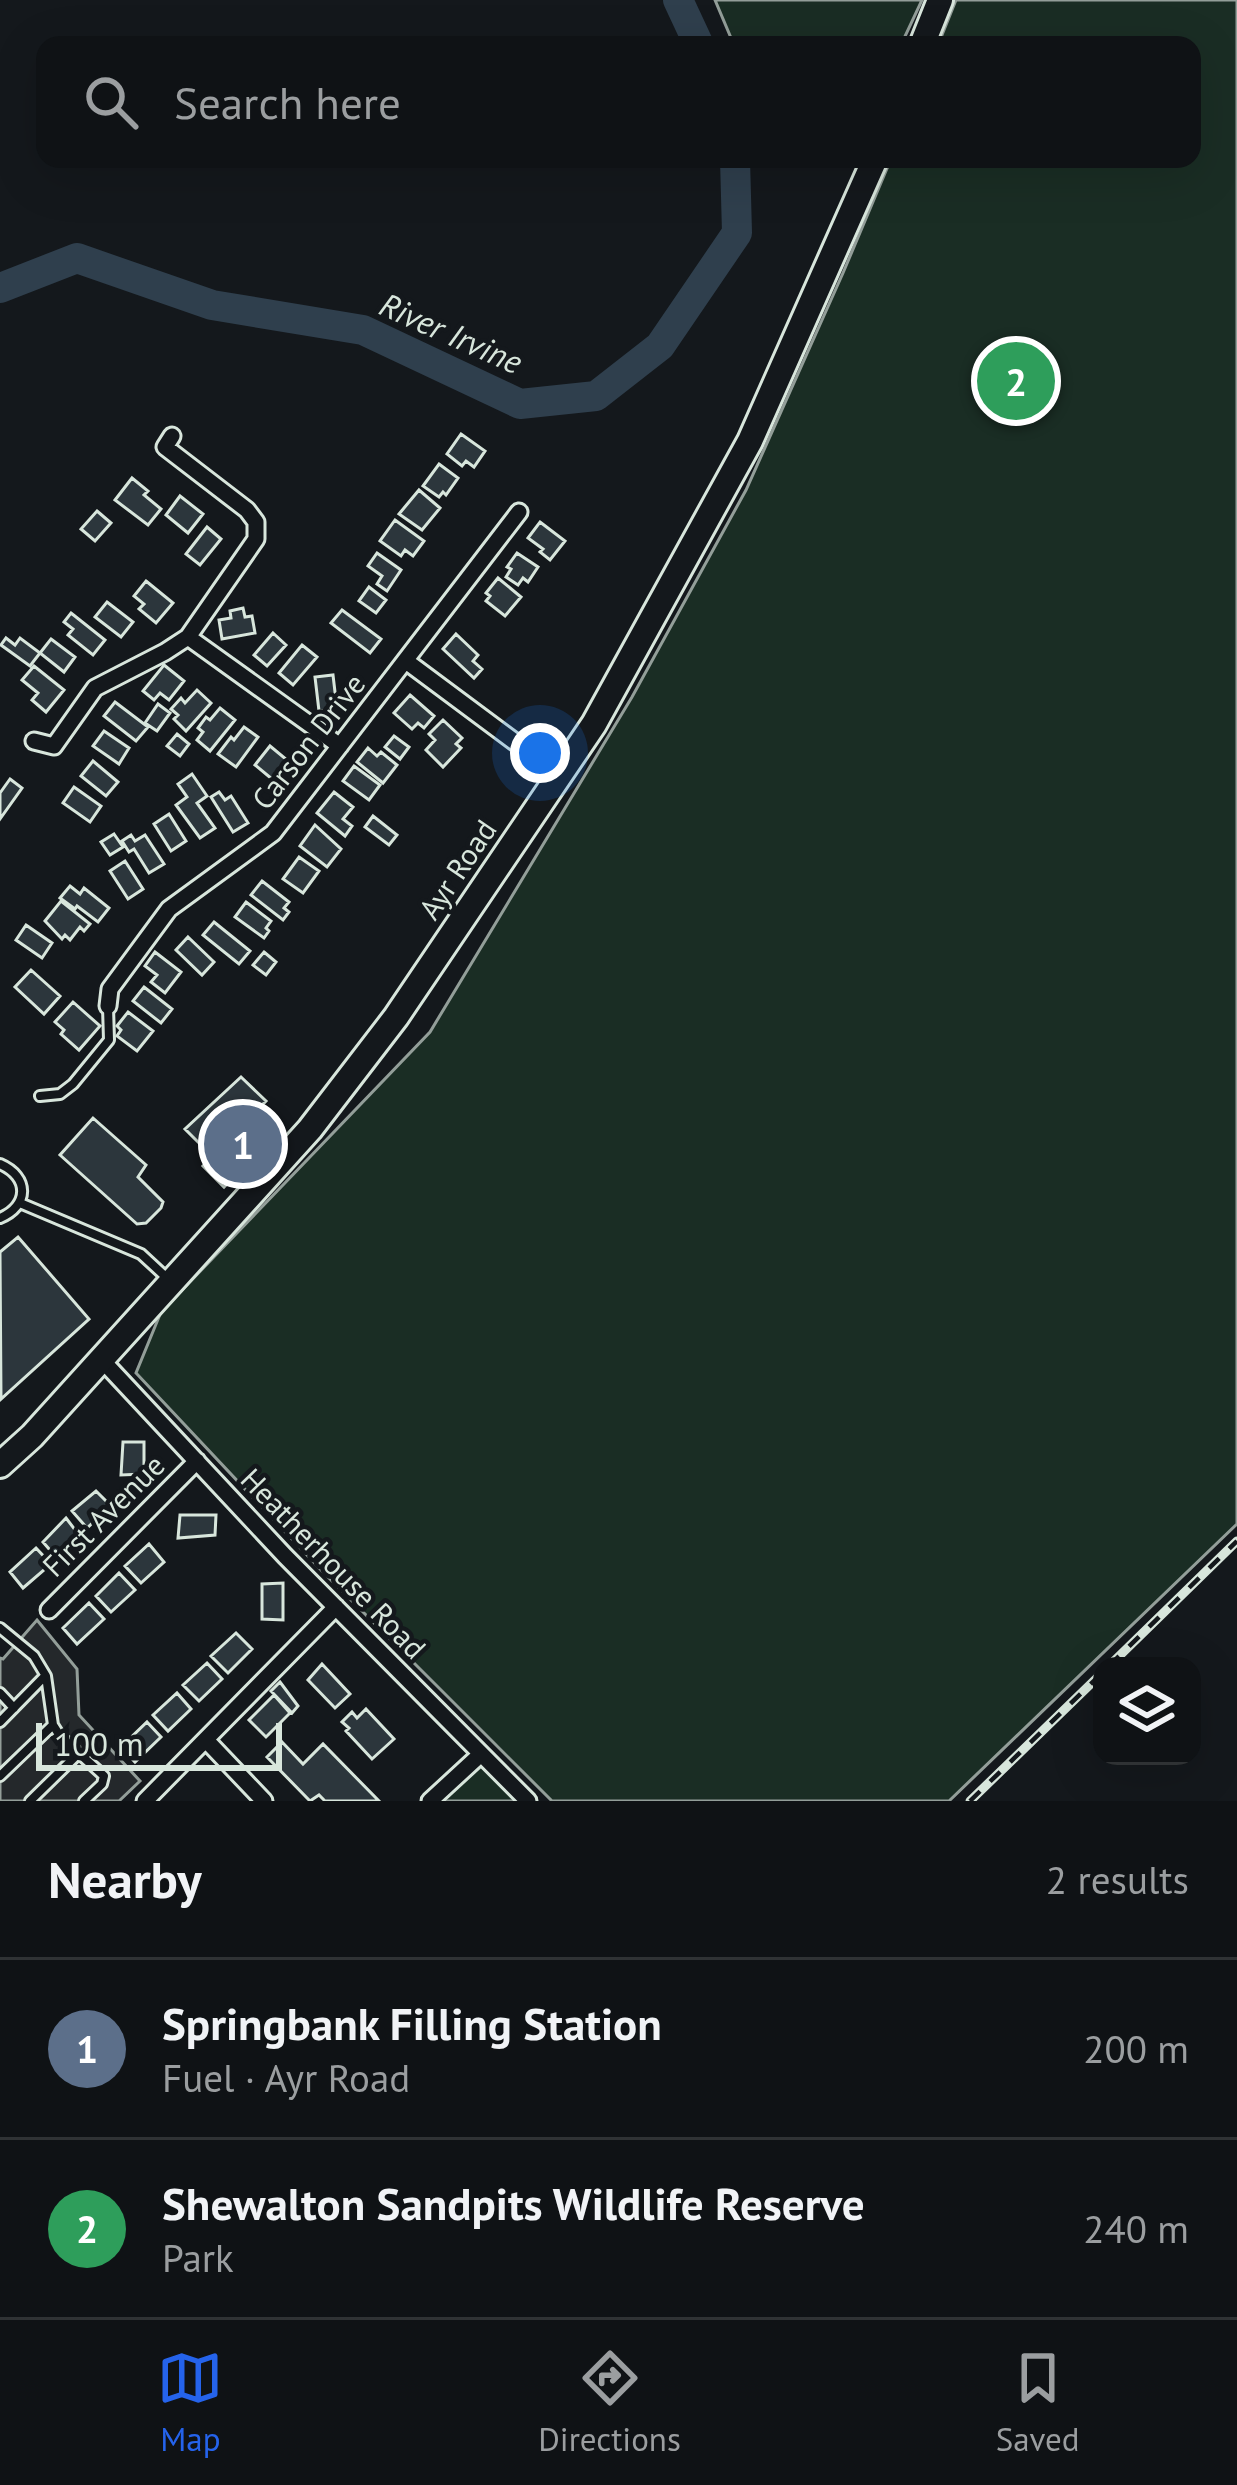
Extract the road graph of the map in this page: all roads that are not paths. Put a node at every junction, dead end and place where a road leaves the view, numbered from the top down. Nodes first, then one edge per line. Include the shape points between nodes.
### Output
1 (940, 0) edge
2 (926, 36) edge
3 (871, 168) edge
4 (172, 436) dead end
5 (519, 512) dead end
6 (188, 637) junction
7 (406, 661) junction
8 (34, 741) dead end
9 (340, 746) junction
10 (558, 774) junction
11 (108, 1006) joint
12 (40, 1096) dead end
13 (0, 1164) edge
14 (20, 1203) junction
15 (0, 1218) edge
16 (172, 1283) junction
17 (102, 1360) junction
18 (197, 1461) junction
19 (0, 1466) edge
20 (336, 1607) junction
21 (49, 1610) dead end
22 (0, 1628) edge
23 (46, 1676) junction
24 (0, 1693) edge
25 (14, 1708) junction
26 (0, 1722) edge
27 (53, 1725) junction
28 (207, 1741) junction
29 (78, 1754) junction
30 (481, 1754) junction
31 (0, 1776) edge
32 (31, 1801) edge
33 (84, 1801) edge
34 (145, 1801) edge
35 (264, 1801) edge
36 (430, 1801) edge
37 (528, 1801) edge

1 - 2 main road
3 - 10 main road, Ayr Road via 751,441 594,724
4 - 6 street via 165,447 256,522 256,538
5 - 7 street, Carson Drive
6 - 8 street via 95,688 54,746
6 - 9 street
7 - 9 street, Carson Drive
7 - 10 street, Carson Drive
9 - 11 street, Carson Drive via 273,832 169,909 110,989
10 - 16 main road, Ayr Road via 396,1017 310,1129
11 - 12 lane via 109,1040 74,1084
13 - 14 lane via 18,1177
14 - 15 lane
14 - 16 lane via 141,1254
16 - 17 main road, Ayr Road
17 - 18 street, Heatherhouse Road
17 - 19 main road, Ayr Road
18 - 20 street, Heatherhouse Road
18 - 21 street, First Avenue
20 - 28 street
20 - 30 street, Heatherhouse Road
22 - 23 lane
23 - 25 lane
23 - 27 lane
24 - 25 lane
25 - 26 lane
27 - 29 lane
27 - 31 lane
28 - 34 street
28 - 35 street
29 - 32 lane
29 - 33 lane via 104,1776
30 - 36 street
30 - 37 street, Heatherhouse Road

